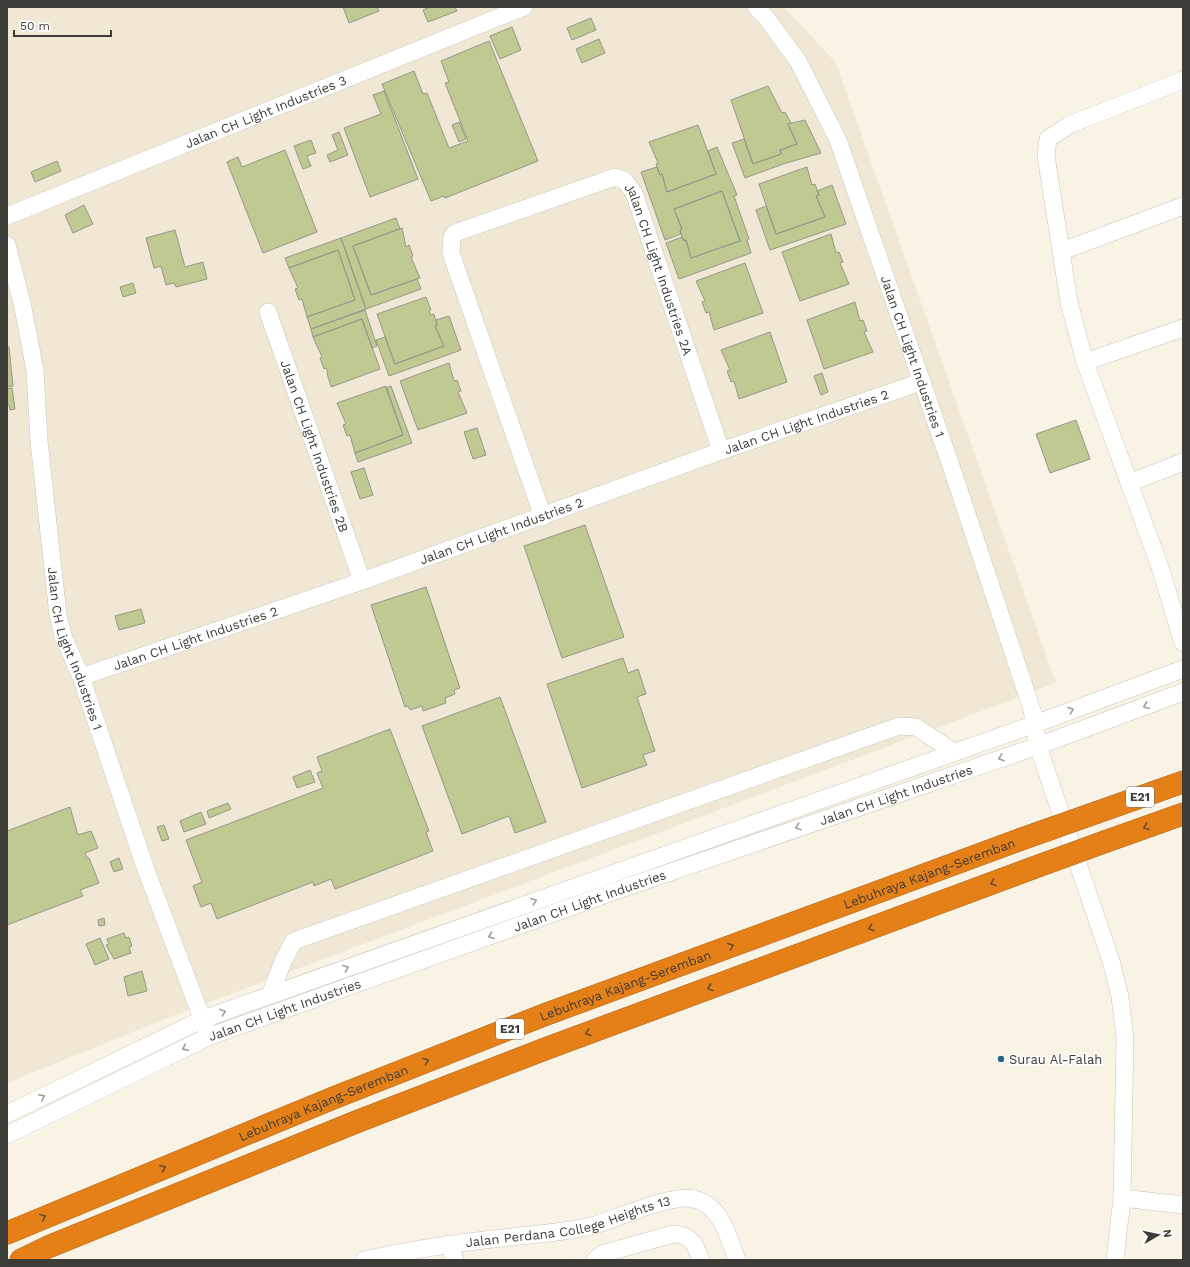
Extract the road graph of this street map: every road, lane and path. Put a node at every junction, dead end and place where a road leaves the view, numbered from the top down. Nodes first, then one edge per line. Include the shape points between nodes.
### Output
1 (524, 7) edge
2 (756, 7) edge
3 (1183, 80) edge
4 (1183, 206) edge
5 (7, 216) edge
6 (7, 245) edge
7 (1062, 251) junction
8 (268, 312) dead end
9 (1183, 328) edge
10 (1085, 362) junction
11 (921, 382) junction
12 (721, 451) junction
13 (1183, 462) edge
14 (1129, 483) junction
15 (543, 517) junction
16 (362, 581) junction
17 (1183, 643) edge
18 (1183, 669) edge
19 (81, 677) junction
20 (1183, 692) edge
21 (1035, 724) junction
22 (1038, 746) junction
23 (954, 752) junction
24 (1183, 782) edge
25 (1183, 814) edge
26 (270, 995) junction
27 (203, 1019) junction
28 (208, 1037) junction
29 (7, 1114) edge
30 (7, 1135) edge
31 (1122, 1198) junction
32 (1183, 1205) edge
33 (7, 1233) edge
34 (449, 1244) junction
35 (21, 1260) edge
36 (364, 1260) edge
37 (455, 1260) edge
38 (595, 1260) edge
39 (701, 1260) edge
40 (737, 1260) edge
41 (1115, 1260) edge

1 - 5 street, Jalan CH Light Industries 3
2 - 11 street, Jalan CH Light Industries 1 via 798,61 838,140
3 - 7 street via 1069,125 1048,139 1046,156
4 - 7 street
6 - 19 street, Jalan CH Light Industries 1 via 35,370 58,615 63,636
7 - 10 street via 1069,302
8 - 16 street, Jalan CH Light Industries 2B
9 - 10 street
10 - 14 street
11 - 12 street, Jalan CH Light Industries 2
11 - 21 street, Jalan CH Light Industries 1
12 - 15 street, Jalan CH Light Industries 2
12 - 15 street, Jalan CH Light Industries 2A via 634,194 624,180 615,177 455,233 450,253
13 - 14 street
14 - 17 street via 1160,567
15 - 16 street, Jalan CH Light Industries 2
16 - 19 street, Jalan CH Light Industries 2
21 -> 18 street, Jalan CH Light Industries
19 - 27 street, Jalan CH Light Industries 1 via 145,867
20 -> 22 street, Jalan CH Light Industries
21 - 22 street, Jalan CH Light Industries 1
21 - 23 street, Jalan CH Light Industries
22 -> 28 street, Jalan CH Light Industries via 618,890
22 - 31 street, Jalan CH Light Industries 1 via 1112,961 1120,997 1125,1038
26 -> 23 street, Jalan CH Light Industries
23 - 26 street, Jalan CH Light Industries via 916,727 899,726 701,795 294,941
33 -> 24 highway, Lebuhraya Kajang-Seremban / E21, bridge via 333,1098 544,1015
25 -> 35 highway, E21, bridge via 530,1054 356,1122
27 -> 26 street, Jalan CH Light Industries
27 - 28 street, Jalan CH Light Industries 1
29 -> 27 street, Jalan CH Light Industries
28 -> 30 street, Jalan CH Light Industries
31 - 32 street
31 - 41 street, Jalan CH Light Industries 1
34 - 36 street, Jalan Perdana College Heights 13
34 - 37 street
34 - 40 street, Jalan Perdana College Heights 13 via 570,1231 619,1218 657,1204 692,1198 704,1202 720,1217
38 - 39 street via 602,1254 673,1234 685,1234 695,1244

